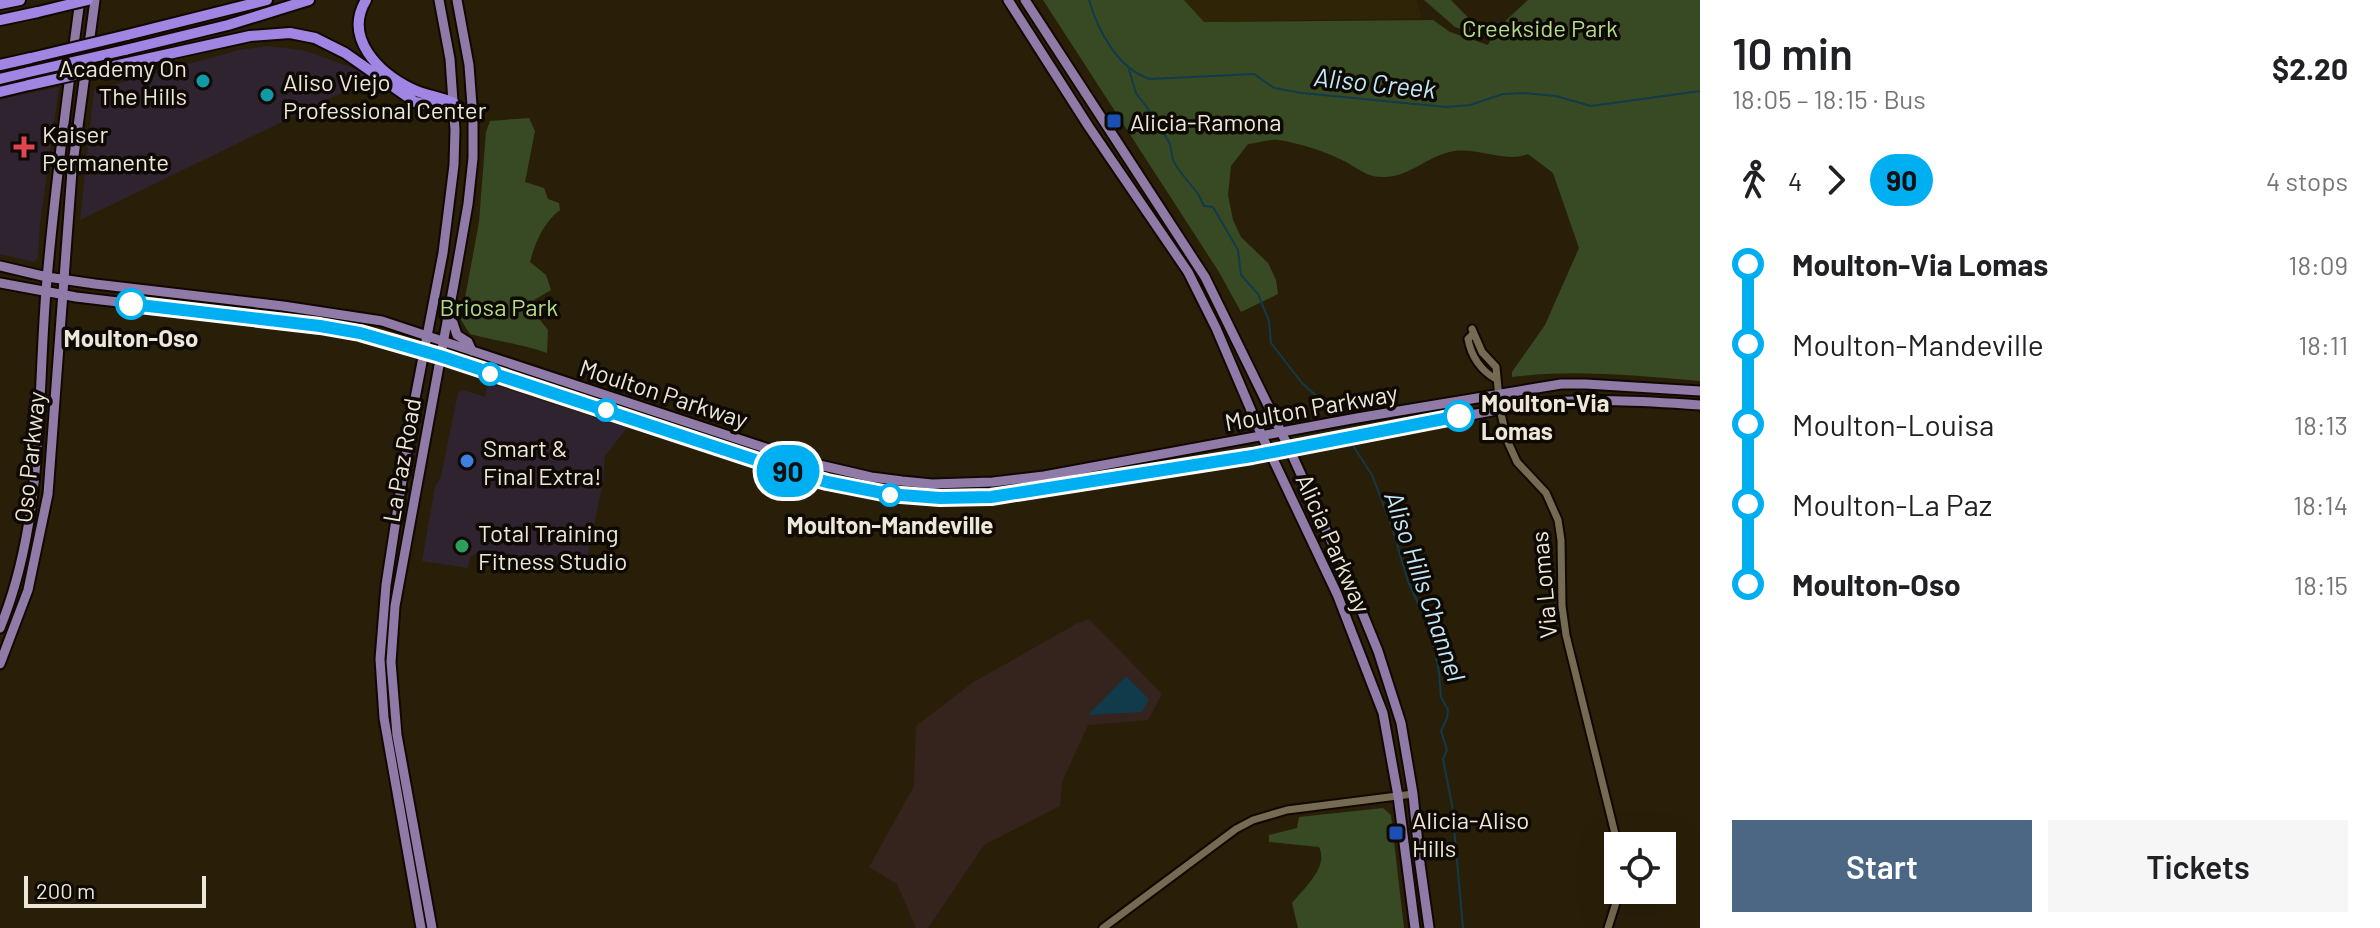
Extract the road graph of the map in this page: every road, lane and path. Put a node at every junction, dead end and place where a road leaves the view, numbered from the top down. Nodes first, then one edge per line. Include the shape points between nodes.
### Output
1 (20, 0) edge
2 (80, 0) edge
3 (88, 0) edge
4 (95, 0) edge
5 (267, 0) edge
6 (309, 0) edge
7 (366, 0) edge
8 (439, 0) edge
9 (457, 0) edge
10 (1008, 0) edge
11 (1015, 0) edge
12 (1025, 0) edge
13 (0, 4) edge
14 (0, 20) edge
15 (1057, 50) junction
16 (0, 65) edge
17 (0, 79) edge
18 (0, 92) edge
19 (454, 103) junction
20 (472, 107) junction
21 (1128, 159) junction
22 (1117, 166) junction
23 (0, 266) edge
24 (47, 277) junction
25 (64, 279) junction
26 (0, 283) edge
27 (46, 292) junction
28 (63, 295) junction
29 (447, 318) junction
30 (1473, 332) dead end
31 (427, 335) junction
32 (443, 341) junction
33 (424, 351) junction
34 (472, 351) junction
35 (440, 356) junction
36 (1700, 391) edge
37 (1498, 395) junction
38 (1700, 405) edge
39 (1500, 409) junction
40 (1281, 432) junction
41 (1262, 436) junction
42 (1289, 448) junction
43 (1270, 452) junction
44 (1252, 456) junction
45 (1282, 477) junction
46 (0, 628) edge
47 (0, 664) edge
48 (1413, 794) junction
49 (1398, 796) junction
50 (1615, 832) edge
51 (1616, 904) edge
52 (421, 928) edge
53 (432, 928) edge
54 (1103, 928) edge
55 (1415, 928) edge
56 (1429, 928) edge
57 (1608, 928) edge

1 - 13 highway
2 - 24 main road, Oso Parkway
3 - 14 highway, bridge
4 - 25 main road, Oso Parkway
5 - 16 highway, bridge
6 - 17 highway, bridge via 228,25
7 - 19 highway via 358,28 369,56 409,88
8 - 19 main road, La Paz Road
9 - 20 main road, La Paz Road
10 - 22 main road, Alicia Parkway
11 - 15 main road
12 - 15 main road, Alicia Parkway
15 - 21 main road, Alicia Parkway
18 - 19 highway, bridge via 264,33 290,33 345,53 415,102 442,108
19 - 20 main road
19 - 31 main road, La Paz Road via 448,221
20 - 29 main road, La Paz Road via 468,204
21 - 22 main road
21 - 40 main road, Alicia Parkway via 1205,277
22 - 41 main road, Alicia Parkway via 1188,272
23 - 24 main road, Moulton Parkway
24 - 25 main road, Moulton Parkway
24 - 27 main road, Oso Parkway
25 - 28 main road, Oso Parkway
25 - 31 main road, Moulton Parkway via 352,315
26 - 27 main road, Moulton Parkway
27 - 28 main road, Moulton Parkway
27 - 46 main road, Oso Parkway via 34,492
28 - 33 main road, Moulton Parkway via 320,326
28 - 47 main road, Oso Parkway via 48,494 28,590
29 - 32 main road, La Paz Road
29 - 34 main road
30 - 37 street, Via Lomas via 1496,367
31 - 32 main road, Moulton Parkway
31 - 33 main road, La Paz Road
32 - 34 main road, Moulton Parkway
32 - 35 main road, La Paz Road
33 - 35 main road, Moulton Parkway
33 - 52 main road, La Paz Road via 386,585 380,659 384,718
34 - 41 main road, Moulton Parkway via 811,463 902,481 962,484 1044,476
35 - 44 main road, Moulton Parkway via 795,473 888,494 991,497
35 - 53 main road, La Paz Road via 395,606 391,662 397,735
36 - 37 main road, Moulton Parkway via 1561,384
37 - 39 street, Via Lomas
37 - 40 main road, Moulton Parkway
38 - 39 main road, Moulton Parkway via 1583,400
39 - 42 main road, Moulton Parkway
39 - 50 street, Via Lomas via 1517,462 1546,493 1558,520 1566,635
40 - 41 main road, Moulton Parkway
40 - 42 main road, Alicia Parkway
41 - 43 main road, Alicia Parkway
42 - 43 main road, Moulton Parkway
42 - 48 main road, Alicia Parkway via 1378,651 1401,723
43 - 44 main road, Moulton Parkway
43 - 45 main road, Alicia Parkway
44 - 45 main road
45 - 49 main road, Alicia Parkway via 1364,659 1383,713
48 - 49 street
48 - 56 main road, Alicia Parkway
49 - 54 street via 1287,810 1253,820
49 - 55 main road, Alicia Parkway
51 - 57 street

